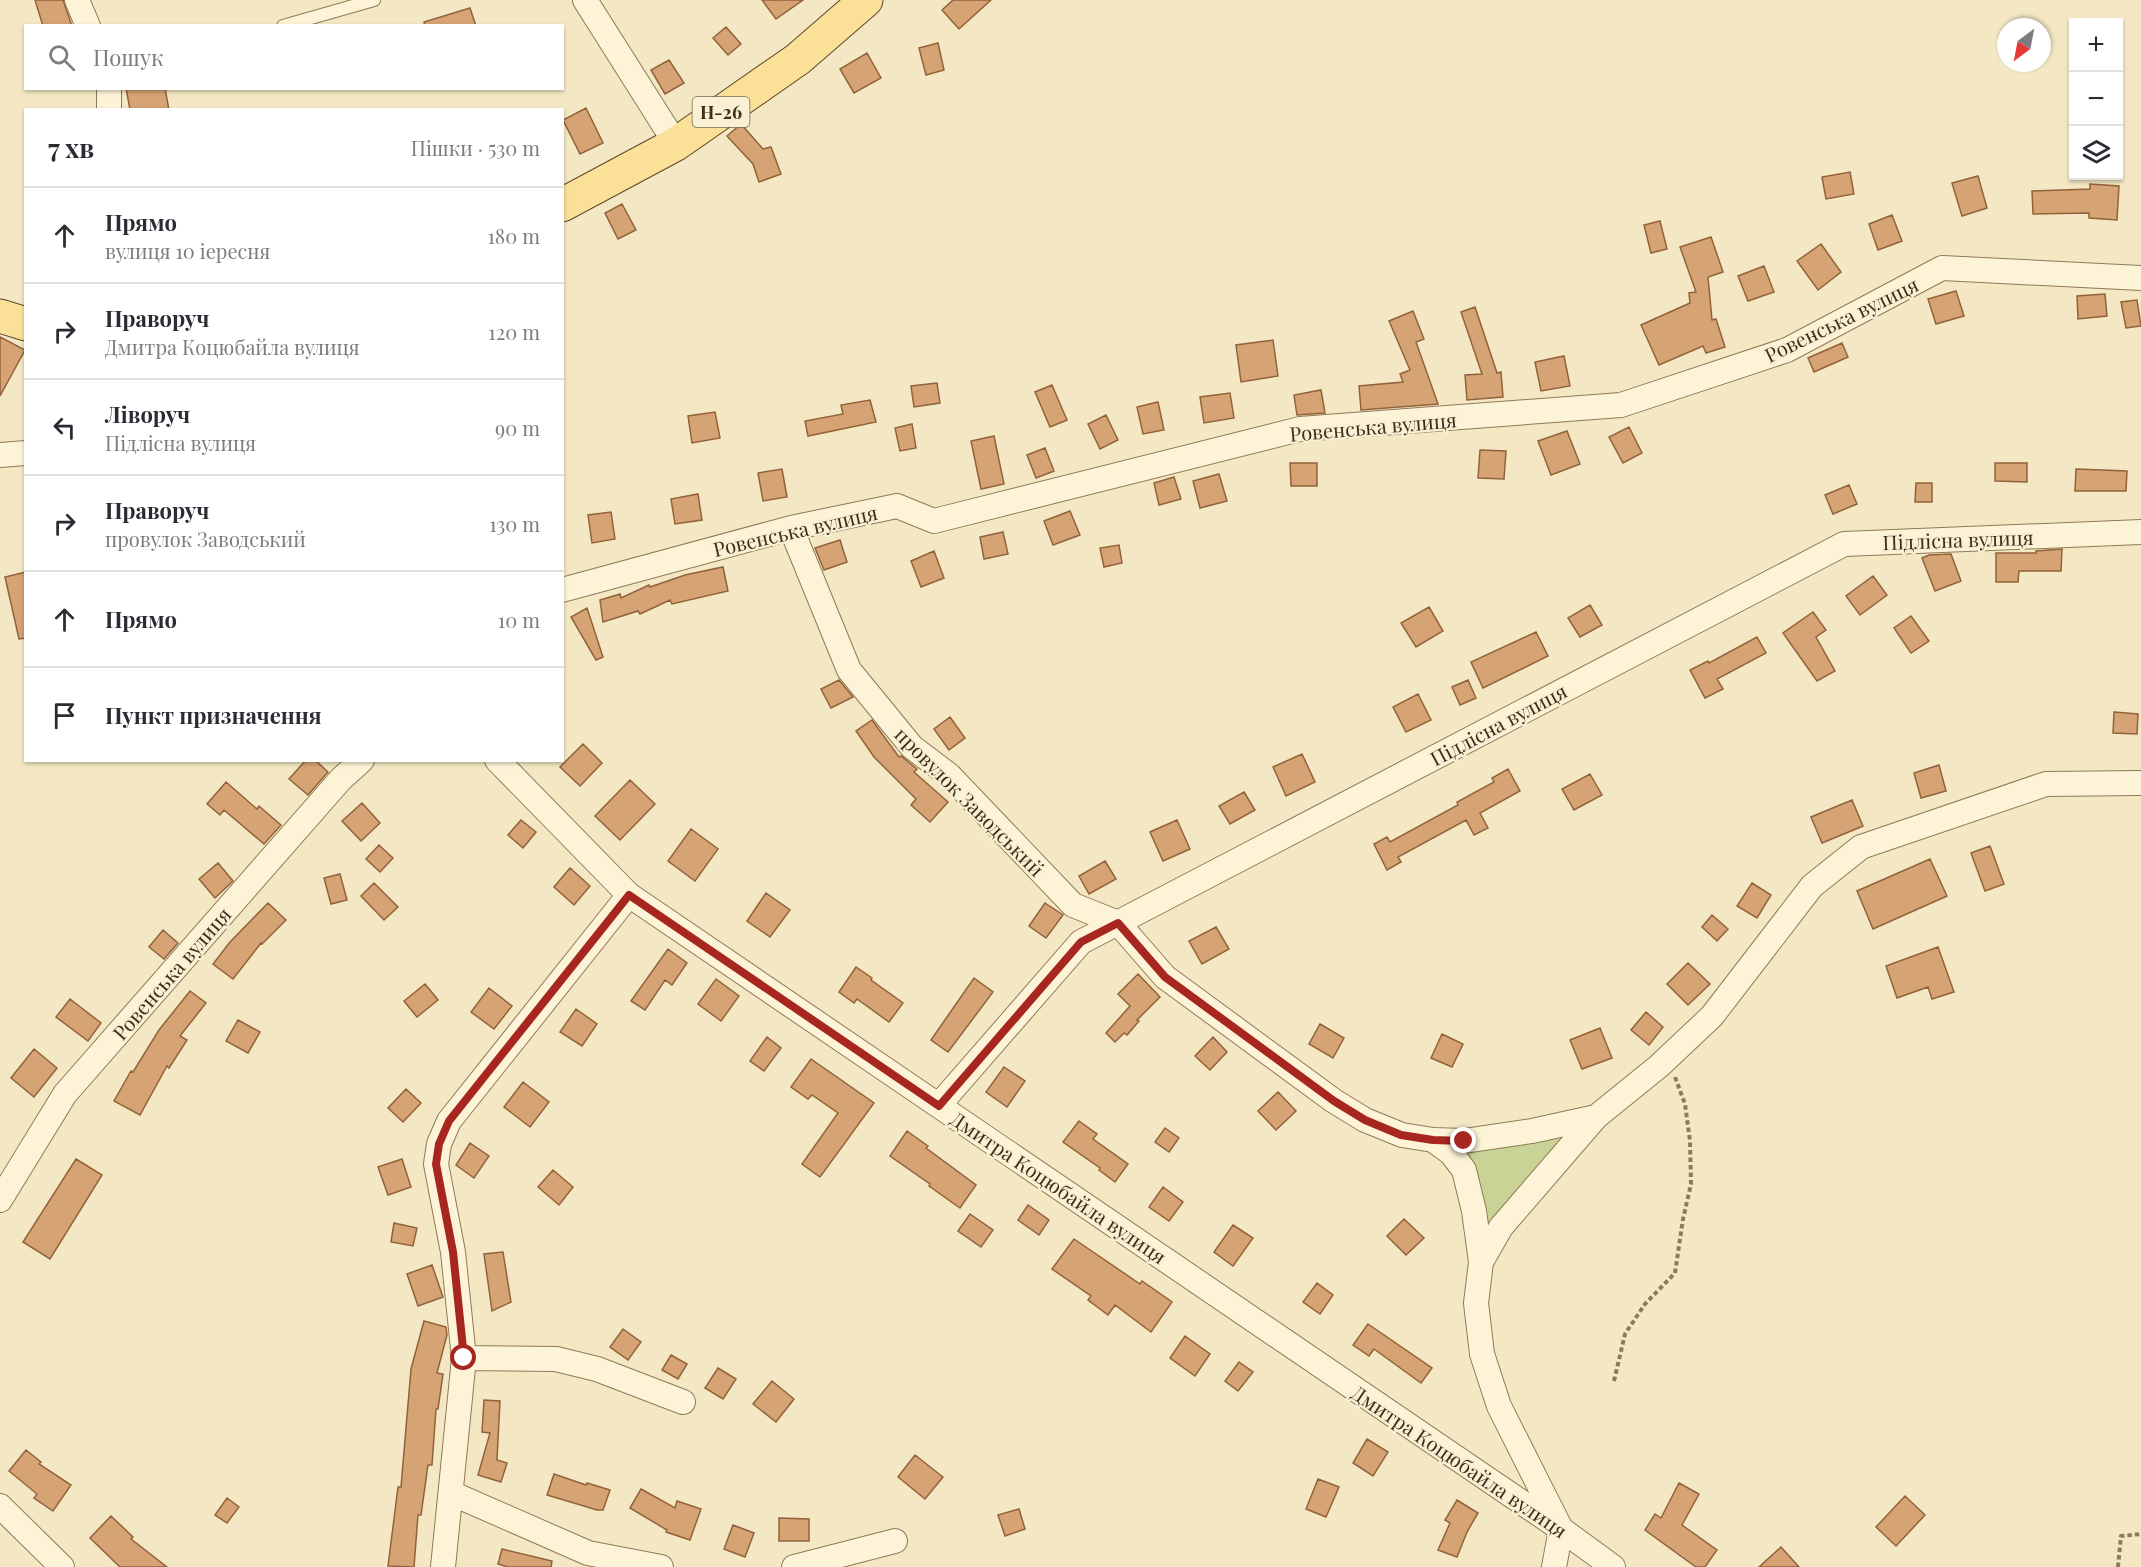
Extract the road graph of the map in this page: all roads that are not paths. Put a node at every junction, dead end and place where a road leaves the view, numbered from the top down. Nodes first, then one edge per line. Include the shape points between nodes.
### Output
1 (77, 0) edge
2 (374, 0) edge
3 (585, 0) edge
4 (866, 0) edge
5 (87, 24) edge
6 (290, 24) edge
7 (109, 90) edge
8 (110, 108) edge
9 (676, 144) junction
10 (564, 205) edge
11 (2141, 278) edge
12 (0, 316) edge
13 (24, 323) edge
14 (24, 453) edge
15 (0, 455) edge
16 (791, 528) junction
17 (2141, 532) edge
18 (564, 589) edge
19 (360, 762) edge
20 (499, 762) edge
21 (2141, 783) edge
22 (629, 895) junction
23 (1118, 923) junction
24 (939, 1106) junction
25 (1596, 1117) junction
26 (1433, 1140) junction
27 (0, 1200) edge
28 (1481, 1262) junction
29 (464, 1358) junction
30 (683, 1401) dead end
31 (451, 1493) junction
32 (0, 1506) edge
33 (1561, 1529) junction
34 (895, 1540) dead end
35 (62, 1567) edge
36 (443, 1567) edge
37 (661, 1567) edge
38 (794, 1567) edge
39 (1554, 1567) edge
40 (1613, 1567) edge

1 - 5 street
2 - 6 lane
3 - 9 street
4 - 9 main road, Н-26 via 798,59
7 - 8 street
9 - 10 main road, Н-26
11 - 16 street, Ровенська вулиця via 1942,268 1787,350 1621,405 1300,429 933,521 897,506
12 - 13 main road
14 - 15 street
16 - 18 street, Ровенська вулиця
16 - 23 street, провулок Заводський via 849,670 912,747 949,775 1073,905
17 - 23 street, Підлісна вулиця via 1844,544
19 - 27 street, Ровенська вулиця via 65,1094
20 - 22 street, Дмитра Коцюбайла вулиця
21 - 25 street via 2046,784 1861,847 1812,886 1712,1016 1669,1058
22 - 24 street, Дмитра Коцюбайла вулиця
22 - 29 street via 449,1121 439,1144 436,1164 453,1252
23 - 24 street, Підлісна вулиця via 1081,942
23 - 26 street, провулок Заводський via 1165,977 1334,1101 1401,1135
24 - 33 street, Дмитра Коцюбайла вулиця
25 - 26 street, провулок Заводський via 1464,1141
25 - 28 street via 1501,1227
26 - 28 street via 1451,1153 1464,1170
28 - 33 street via 1476,1303 1482,1354 1499,1407
29 - 30 street via 556,1359 597,1369
29 - 31 street
31 - 36 street
31 - 37 street via 588,1553
32 - 35 street
33 - 39 street
33 - 40 street, Дмитра Коцюбайла вулиця
34 - 38 street

